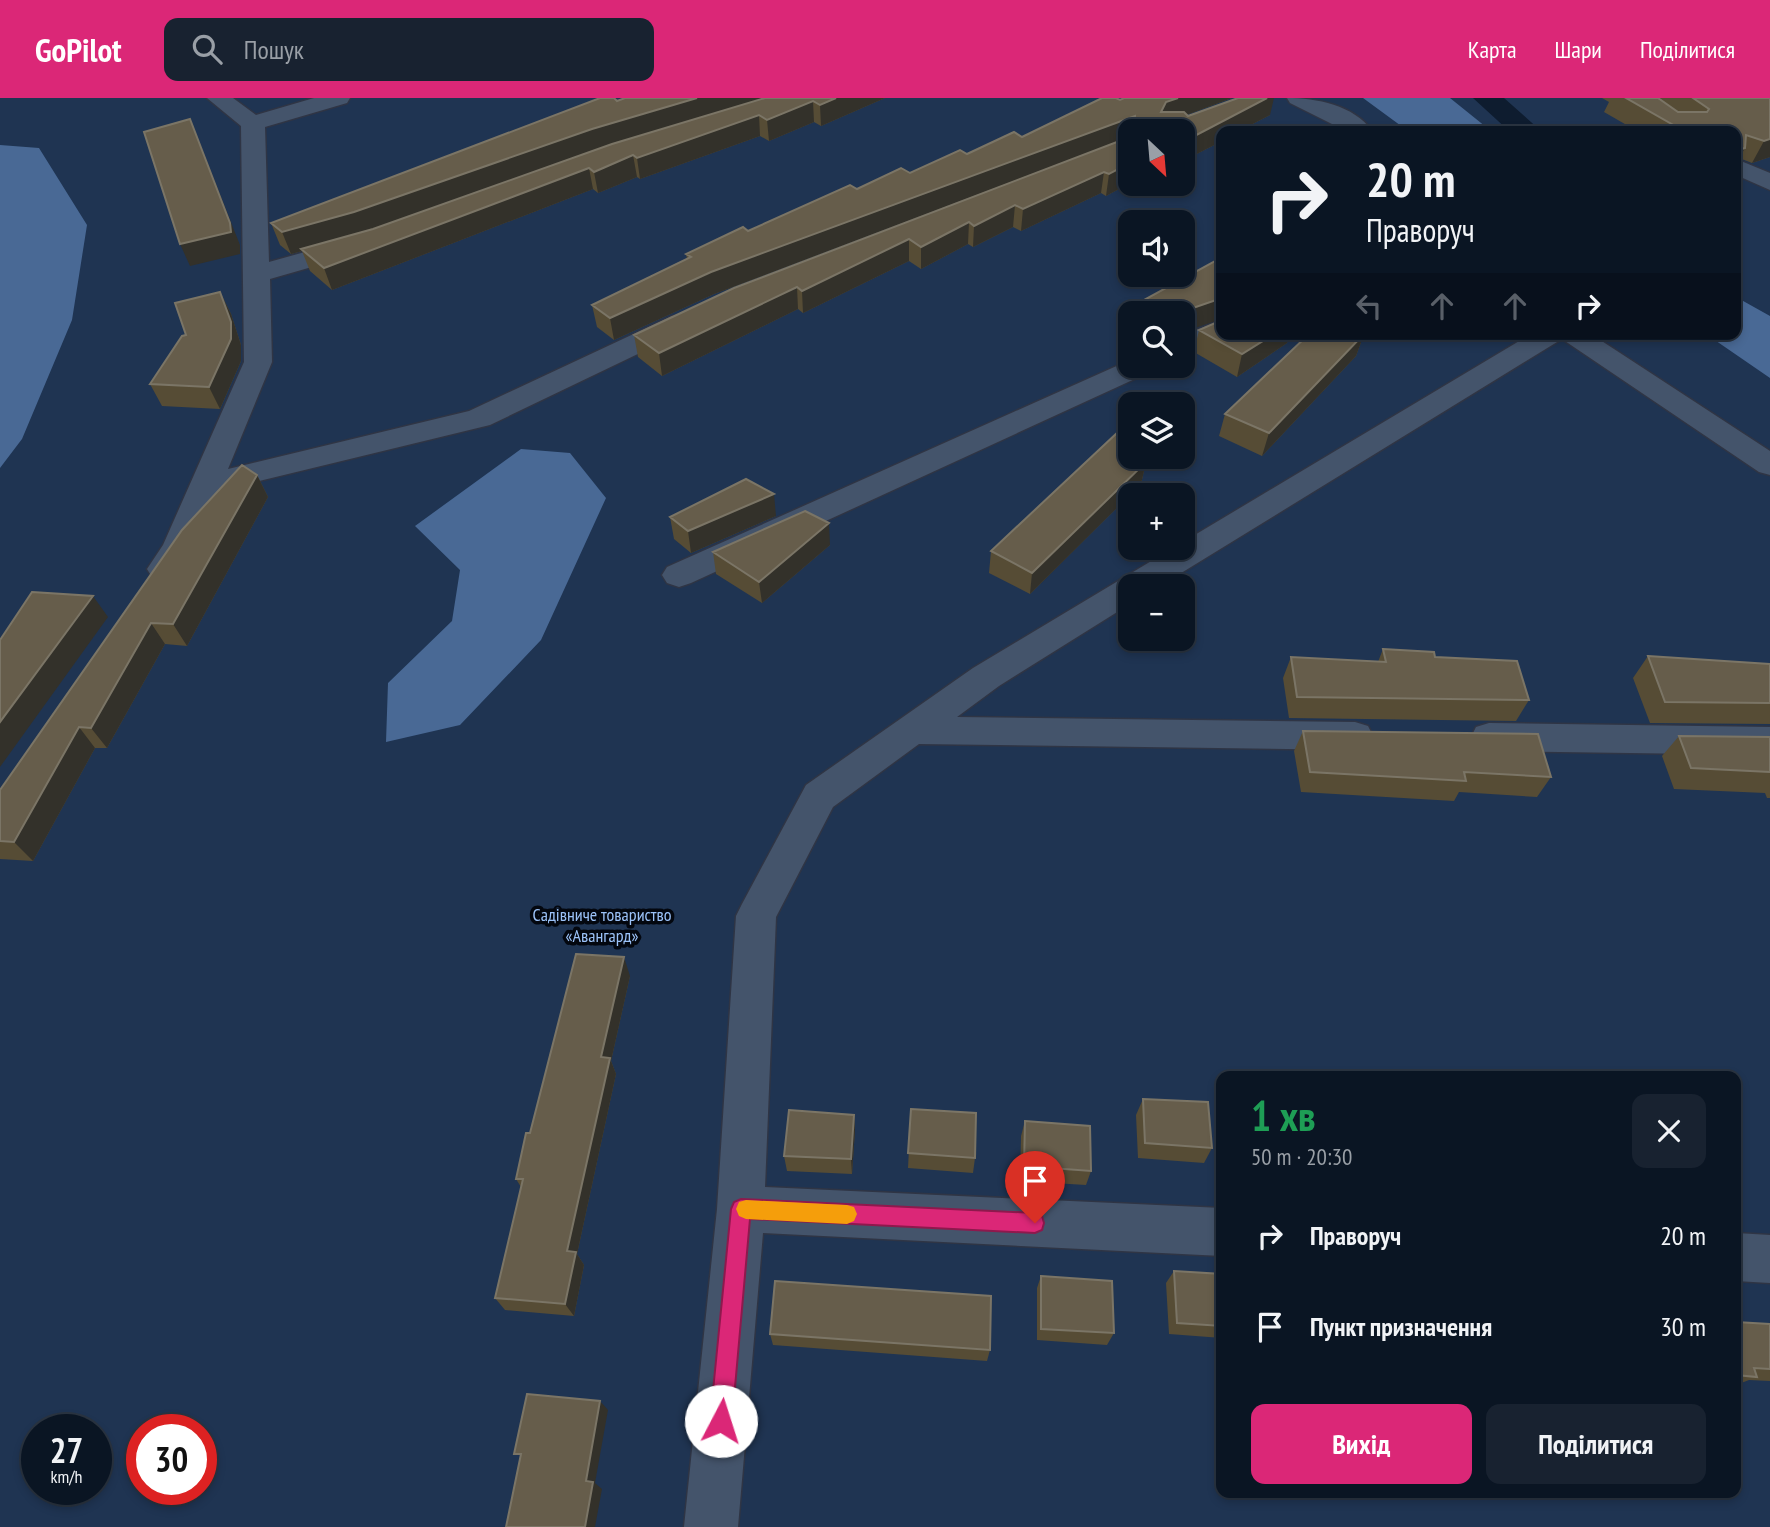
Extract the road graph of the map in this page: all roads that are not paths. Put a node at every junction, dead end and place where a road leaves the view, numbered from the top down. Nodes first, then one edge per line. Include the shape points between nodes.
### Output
1 (218, 98) edge
2 (339, 98) edge
3 (1298, 98) edge
4 (253, 123) junction
5 (1354, 126) edge
6 (1741, 168) edge
7 (1770, 183) edge
8 (384, 237) edge
9 (258, 274) junction
10 (701, 313) edge
11 (1216, 331) edge
12 (1195, 340) edge
13 (1541, 340) edge
14 (1581, 340) edge
15 (1118, 376) edge
16 (1770, 465) edge
17 (206, 484) junction
18 (1156, 574) edge
19 (679, 575) dead end
20 (147, 592) edge
21 (1118, 597) edge
22 (908, 730) junction
23 (1394, 736) edge
24 (1450, 737) edge
25 (1770, 741) edge
26 (741, 1209) junction
27 (1216, 1232) edge
28 (1741, 1257) edge
29 (1770, 1259) edge
30 (711, 1527) edge

1 - 4 street
2 - 4 street
3 - 5 street
4 - 9 street
6 - 7 street
8 - 9 street
9 - 17 street via 258,362
10 - 17 street via 479,418
11 - 12 street
13 - 18 street
14 - 16 street
15 - 19 street
17 - 20 street via 178,548
21 - 22 street
22 - 23 street
22 - 26 street via 819,796 756,916
24 - 25 street
26 - 27 street
26 - 30 street
28 - 29 street

